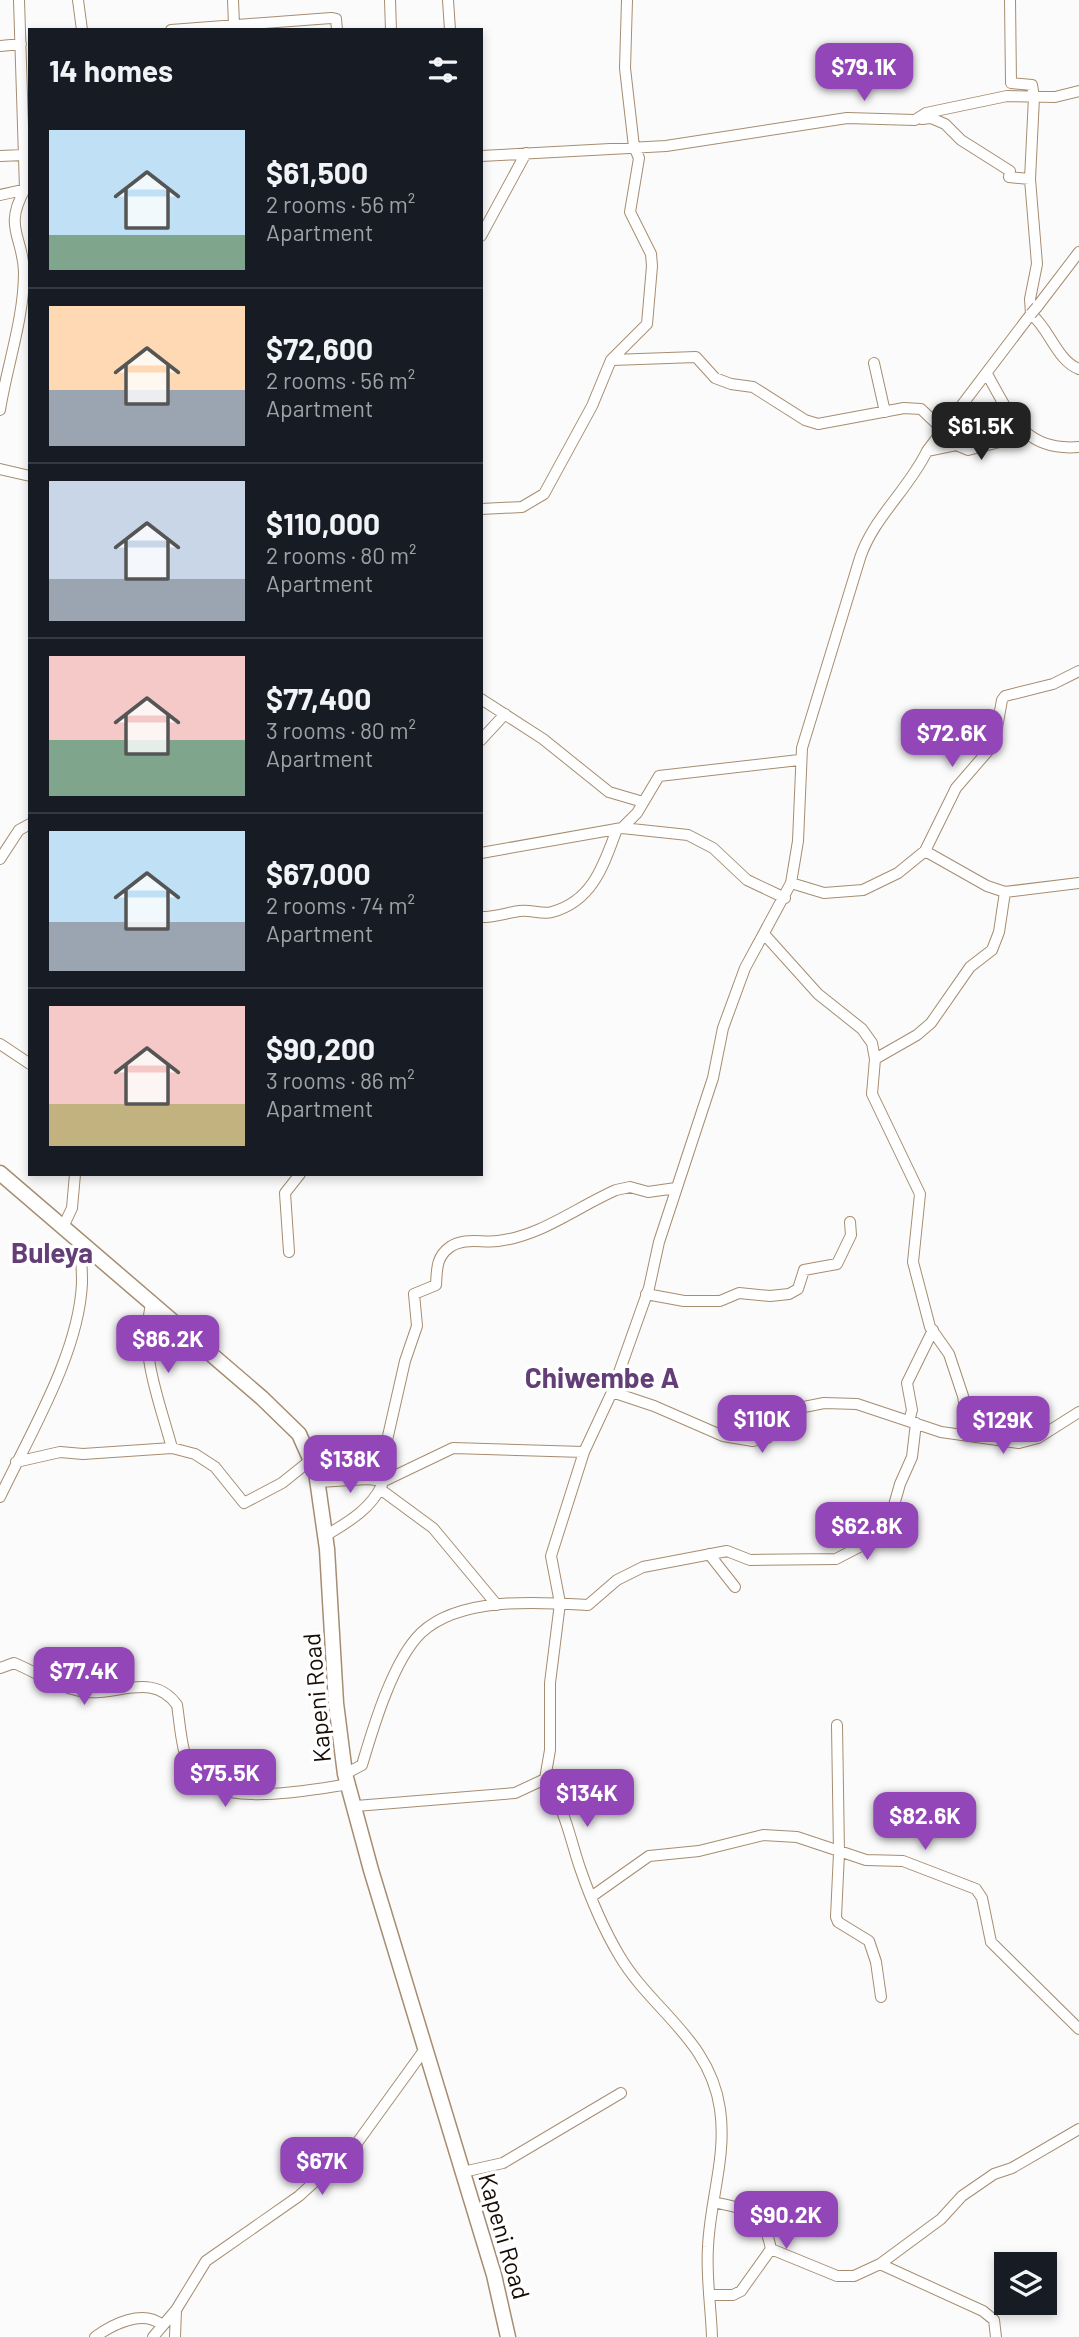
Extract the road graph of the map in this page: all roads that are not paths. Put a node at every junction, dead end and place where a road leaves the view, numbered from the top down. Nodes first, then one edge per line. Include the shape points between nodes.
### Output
1 (19, 0) edge
2 (78, 0) edge
3 (233, 0) edge
4 (390, 0) edge
5 (448, 0) edge
6 (627, 0) edge
7 (1010, 0) edge
8 (234, 26) junction
9 (291, 26) edge
10 (82, 28) edge
11 (202, 28) edge
12 (337, 28) edge
13 (391, 28) edge
14 (450, 28) edge
15 (21, 44) junction
16 (0, 46) edge
17 (1079, 91) edge
18 (26, 93) edge
19 (1034, 97) junction
20 (915, 120) junction
21 (634, 147) junction
22 (526, 153) junction
23 (24, 155) junction
24 (0, 156) edge
25 (483, 156) edge
26 (1030, 179) junction
27 (27, 189) edge
28 (0, 195) edge
29 (483, 232) edge
30 (1079, 252) edge
31 (1033, 312) junction
32 (611, 360) junction
33 (874, 363) dead end
34 (1079, 369) edge
35 (987, 374) junction
36 (0, 410) edge
37 (885, 412) junction
38 (944, 431) junction
39 (1027, 435) junction
40 (1079, 447) edge
41 (927, 451) junction
42 (0, 469) edge
43 (28, 476) edge
44 (483, 509) edge
45 (1079, 671) edge
46 (483, 700) edge
47 (505, 714) junction
48 (483, 738) edge
49 (799, 760) junction
50 (643, 802) junction
51 (28, 825) edge
52 (620, 828) junction
53 (925, 851) junction
54 (483, 853) edge
55 (0, 859) edge
56 (791, 883) junction
57 (1079, 883) edge
58 (1005, 892) junction
59 (785, 898) junction
60 (483, 917) edge
61 (765, 935) junction
62 (0, 1044) edge
63 (875, 1059) junction
64 (28, 1063) edge
65 (0, 1173) edge
66 (75, 1176) edge
67 (298, 1176) edge
68 (676, 1188) junction
69 (850, 1222) dead end
70 (63, 1227) junction
71 (80, 1240) junction
72 (289, 1252) dead end
73 (646, 1294) junction
74 (152, 1301) junction
75 (933, 1330) junction
76 (612, 1392) junction
77 (1079, 1412) edge
78 (912, 1422) junction
79 (964, 1433) junction
80 (172, 1448) junction
81 (584, 1452) junction
82 (312, 1459) junction
83 (16, 1462) junction
84 (318, 1482) junction
85 (380, 1484) junction
86 (0, 1497) edge
87 (325, 1536) junction
88 (709, 1554) junction
89 (735, 1587) dead end
90 (560, 1603) junction
91 (497, 1605) junction
92 (0, 1668) edge
93 (837, 1725) dead end
94 (347, 1779) junction
95 (545, 1779) junction
96 (356, 1806) junction
97 (839, 1853) junction
98 (591, 1897) junction
99 (881, 1997) dead end
100 (1079, 2029) edge
101 (425, 2049) junction
102 (621, 2092) dead end
103 (1079, 2129) edge
104 (463, 2172) junction
105 (714, 2202) junction
106 (771, 2249) junction
107 (880, 2264) junction
108 (709, 2295) junction
109 (176, 2310) junction
110 (162, 2325) junction
111 (95, 2337) edge
112 (153, 2337) edge
113 (175, 2337) edge
114 (508, 2337) edge
115 (712, 2337) edge
116 (996, 2337) edge

1 - 15 street
2 - 10 street
3 - 8 street
4 - 13 street
5 - 14 street
6 - 21 street via 625,68
7 - 19 street via 1011,83 1032,85
8 - 9 street
8 - 11 street
9 - 12 street via 331,18
15 - 16 street
15 - 18 street
17 - 19 street
18 - 23 street
19 - 20 street via 1007,96 926,113
19 - 26 street
20 - 21 street via 847,118 751,135
20 - 26 street via 931,118 945,124 961,140 1010,171 1009,177
21 - 22 street
21 - 32 street via 639,158 631,212 651,254 649,316 641,331
22 - 25 street
22 - 29 street
23 - 24 street
23 - 27 street
26 - 31 street via 1037,264 1030,299
27 - 28 street
27 - 36 street via 16,208 14,225 23,268 19,317
30 - 31 street
31 - 34 street via 1067,362
31 - 35 street
32 - 37 street via 696,357 715,377 752,387 818,424
32 - 44 street via 592,406 544,494 522,507
33 - 37 street
35 - 38 street
35 - 39 street via 1012,419
37 - 38 street via 921,409
38 - 41 street
39 - 40 street via 1048,445
39 - 41 street via 968,450 956,445
41 - 49 street via 915,477 866,540
42 - 43 street
45 - 53 street via 1005,696 994,744 956,788
46 - 47 street
47 - 48 street
47 - 50 street via 609,792
49 - 50 street via 662,775
49 - 56 street via 798,841
50 - 52 street via 632,822
51 - 55 street via 19,830
52 - 54 street
52 - 59 street via 699,838 747,880
52 - 60 street via 600,874 575,902 552,912 521,910 504,917
53 - 56 street via 898,873 863,890 824,892
53 - 58 street
56 - 59 street
57 - 58 street
58 - 63 street via 992,950 970,967 931,1023
59 - 61 street
61 - 63 street via 818,994 862,1029
61 - 68 street via 745,968 723,1028 713,1078
62 - 64 street
63 - 75 street via 872,1094 920,1194 913,1262
65 - 70 main road, Kapeni Road
66 - 70 street via 72,1208
67 - 72 street via 285,1193
68 - 73 street
68 - 85 street via 648,1192 616,1189 536,1232 497,1241 464,1241 444,1252 437,1264 436,1285 414,1294 417,1326
69 - 73 street via 851,1235 837,1264 804,1270 793,1293 739,1293 720,1301
70 - 71 main road, Kapeni Road
71 - 74 main road, Kapeni Road
71 - 83 street via 82,1284 73,1330
73 - 76 street
74 - 80 street via 145,1334 156,1398
74 - 82 main road, Kapeni Road via 284,1418
75 - 78 street via 907,1383
75 - 79 street via 948,1354 963,1395
76 - 78 street via 735,1440 763,1440 791,1412 817,1404 857,1404
76 - 81 street
77 - 79 street via 1025,1442
78 - 79 street via 941,1432
78 - 88 street via 912,1457 881,1538 836,1559 750,1560 727,1551
80 - 82 street via 195,1454 215,1467 244,1503 282,1483
80 - 83 street via 60,1452
81 - 85 street via 453,1448
81 - 90 street via 551,1556
82 - 84 main road, Kapeni Road
83 - 86 street
84 - 85 street
84 - 87 main road, Kapeni Road
85 - 87 street via 358,1516
85 - 91 street via 433,1528
87 - 94 main road, Kapeni Road via 340,1741
88 - 89 street
88 - 90 street via 636,1570 588,1605
90 - 91 street
90 - 95 street
91 - 94 street via 442,1620 421,1634 399,1668 362,1765
92 - 94 street via 14,1663 38,1677 80,1691 154,1687 177,1705 191,1768 218,1791 241,1795
93 - 97 street
94 - 96 main road, Kapeni Road
95 - 96 street via 515,1793
95 - 98 street via 565,1813
96 - 101 main road, Kapeni Road
97 - 98 street via 781,1835 699,1851 654,1854
97 - 99 street via 836,1917 869,1941
97 - 100 street via 866,1860 903,1861 973,1887 982,1898 991,1942
98 - 105 street via 619,1956 683,2030 704,2062 722,2126
101 - 104 main road, Kapeni Road
101 - 109 street via 358,2143 299,2196 206,2261
102 - 104 street via 503,2163
103 - 107 street via 994,2174
104 - 114 main road, Kapeni Road
105 - 106 street via 755,2212 766,2225
105 - 108 street via 708,2247
106 - 107 street via 844,2278
106 - 108 street via 741,2291
107 - 116 street via 984,2311 994,2320
108 - 115 street
109 - 110 street
109 - 113 street
110 - 111 street via 149,2319 132,2320
110 - 112 street

